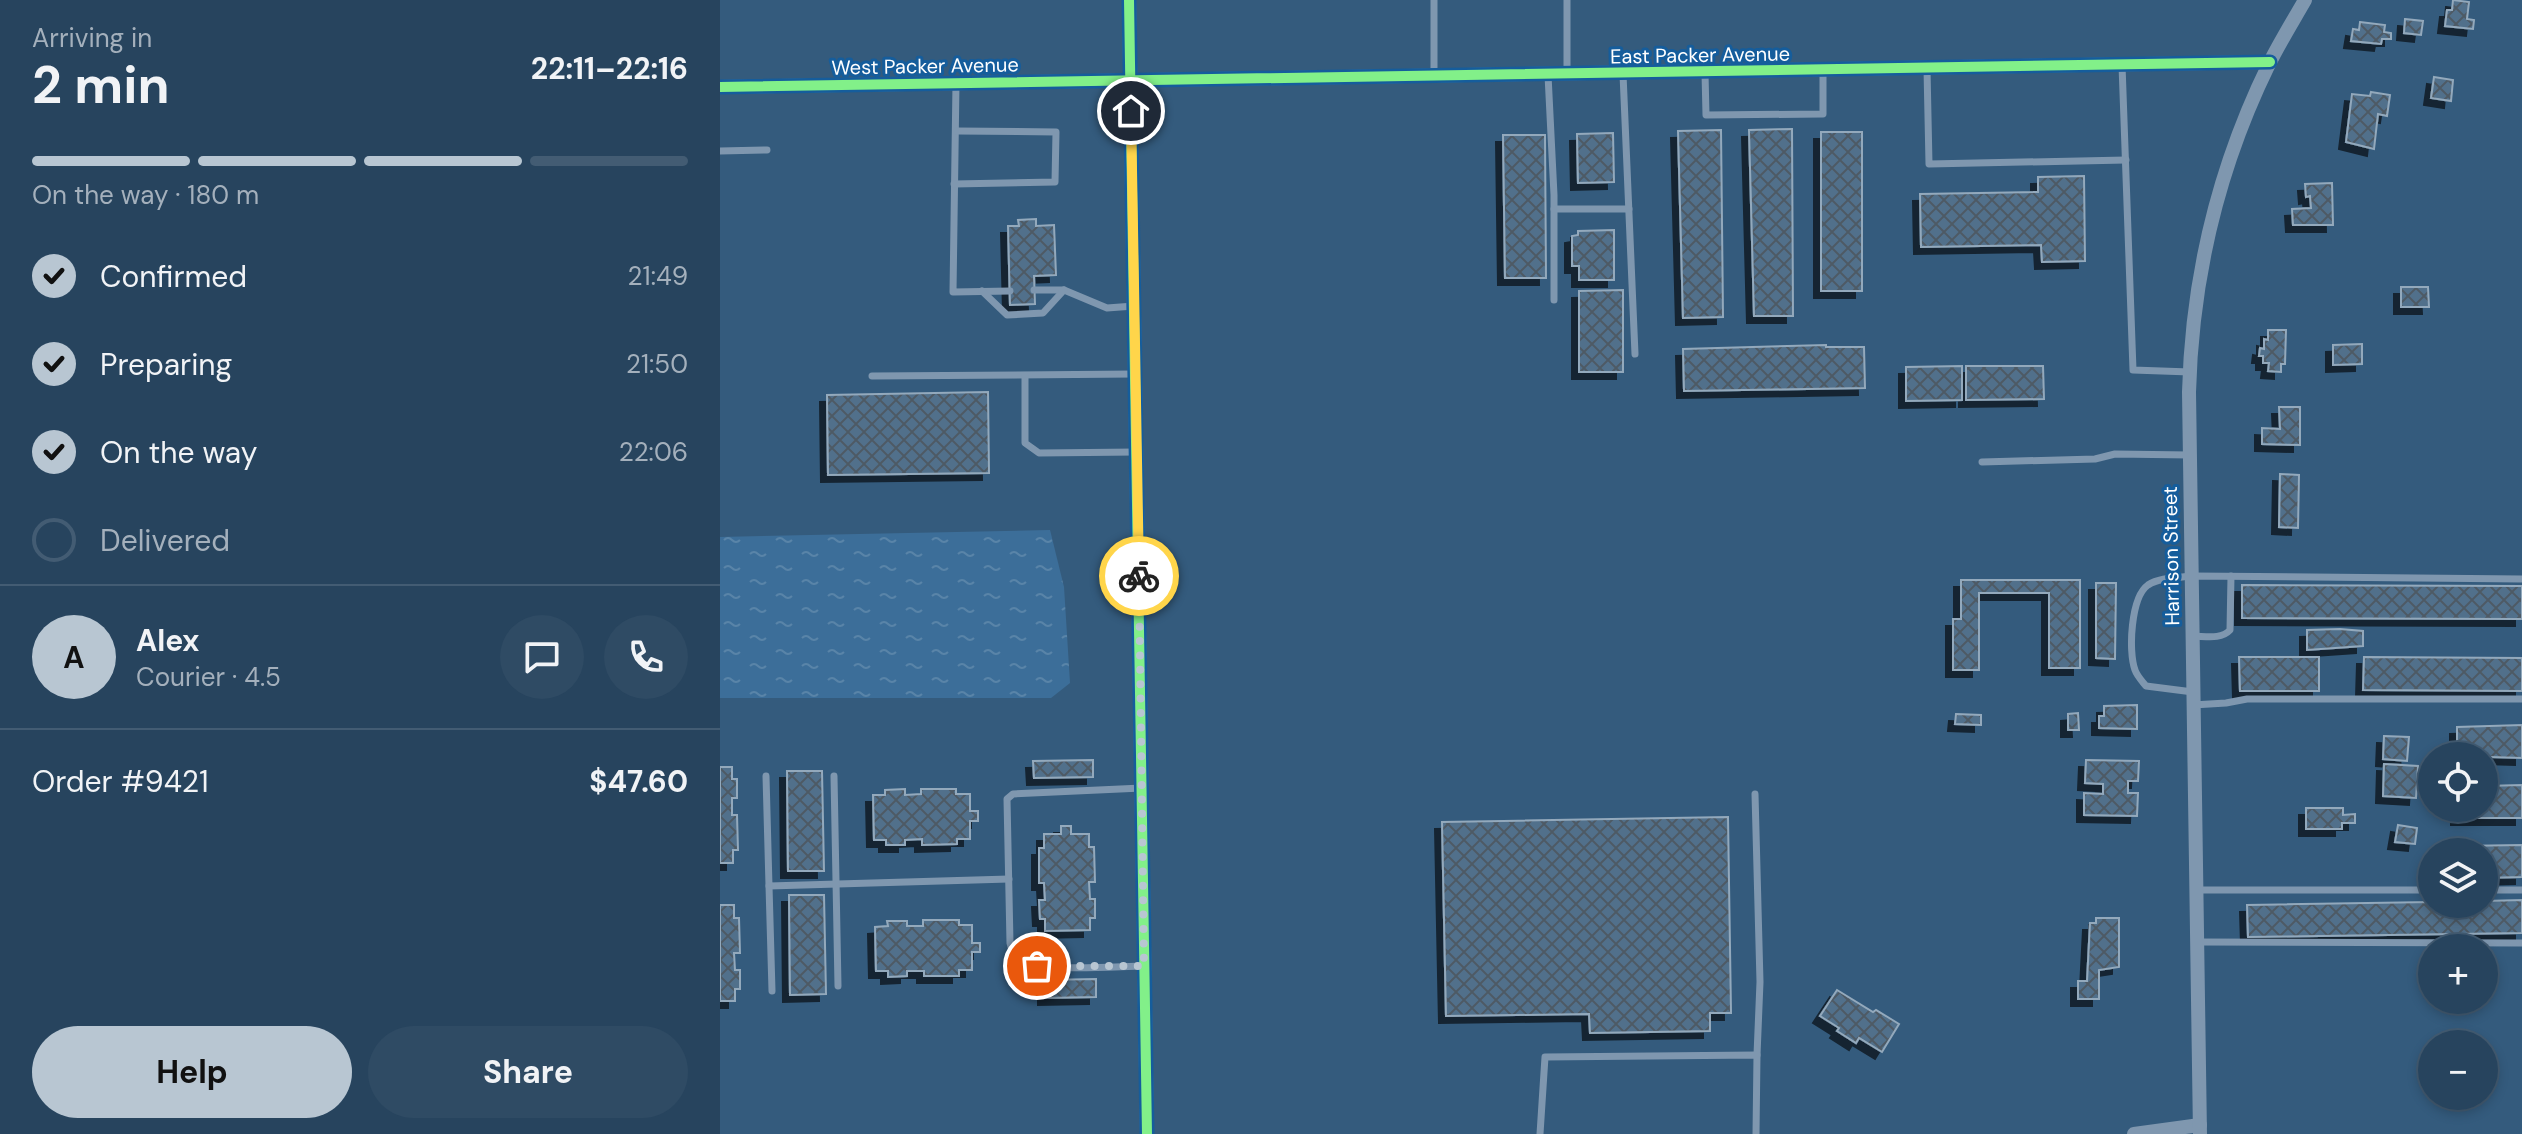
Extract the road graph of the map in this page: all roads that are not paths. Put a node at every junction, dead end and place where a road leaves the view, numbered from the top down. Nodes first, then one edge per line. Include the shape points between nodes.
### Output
1 (1129, 0) edge
2 (1434, 0) edge
3 (1567, 0) edge
4 (2305, 0) edge
5 (2270, 62) junction
6 (2122, 65) junction
7 (1927, 69) junction
8 (1823, 71) junction
9 (1705, 73) junction
10 (1623, 74) junction
11 (1548, 75) junction
12 (1567, 75) junction
13 (1434, 77) junction
14 (1130, 82) junction
15 (956, 83) junction
16 (720, 87) edge
17 (957, 131) junction
18 (767, 150) dead end
19 (720, 151) edge
20 (2126, 160) junction
21 (954, 184) junction
22 (1554, 209) junction
23 (1629, 209) junction
24 (1034, 290) dead end
25 (1064, 290) junction
26 (982, 291) junction
27 (1010, 291) dead end
28 (1554, 300) dead end
29 (1134, 306) junction
30 (1635, 354) dead end
31 (2190, 372) junction
32 (1135, 374) junction
33 (872, 376) dead end
34 (1025, 376) junction
35 (1137, 452) junction
36 (2190, 455) junction
37 (1982, 462) dead end
38 (2192, 576) junction
39 (2231, 576) junction
40 (2522, 579) edge
41 (2192, 636) junction
42 (2193, 698) junction
43 (2522, 699) edge
44 (766, 776) dead end
45 (834, 776) dead end
46 (1142, 788) junction
47 (1755, 794) dead end
48 (1009, 879) junction
49 (837, 884) junction
50 (769, 886) junction
51 (2196, 890) junction
52 (2418, 890) edge
53 (2498, 890) edge
54 (2522, 890) edge
55 (2196, 942) junction
56 (2522, 943) edge
57 (1144, 966) junction
58 (838, 986) dead end
59 (772, 991) dead end
60 (1757, 1055) junction
61 (2200, 1130) edge
62 (1147, 1134) edge
63 (1540, 1134) edge
64 (1756, 1134) edge
65 (2134, 1134) edge

1 - 14 street
2 - 13 lane
3 - 12 lane
4 - 5 street, Harrison Street
5 - 6 street, East Packer Avenue
5 - 31 street, Harrison Street via 2231,153 2214,210 2201,269
6 - 7 street, East Packer Avenue
6 - 20 lane
7 - 8 street, East Packer Avenue
7 - 20 lane via 1929,164
8 - 9 street, East Packer Avenue
8 - 9 lane via 1823,114 1706,115
9 - 10 street, East Packer Avenue
10 - 12 street, East Packer Avenue
10 - 23 lane
11 - 12 street, East Packer Avenue
11 - 13 street, East Packer Avenue
11 - 22 lane
13 - 14 street, East Packer Avenue
14 - 15 street, West Packer Avenue
14 - 29 street
15 - 16 street, West Packer Avenue
15 - 17 lane
17 - 21 lane
17 - 21 lane via 1056,132 1055,182
18 - 19 lane
20 - 31 lane via 2133,370
21 - 26 lane via 953,292
22 - 23 lane
22 - 28 lane
23 - 30 lane
24 - 25 lane
25 - 26 lane via 1043,313 1007,315
25 - 29 lane via 1107,308
26 - 27 lane
29 - 32 street
31 - 36 street, Harrison Street
32 - 34 lane
32 - 35 street
33 - 34 lane
34 - 35 lane via 1025,443 1039,453
35 - 46 street
36 - 37 lane
36 - 38 street, Harrison Street
38 - 39 lane
38 - 41 street, Harrison Street
38 - 42 lane via 2159,580 2140,593 2133,656 2135,672 2146,686
39 - 40 lane
39 - 41 lane via 2230,630 2218,637
41 - 42 street, Harrison Street
42 - 43 lane via 2226,703
42 - 51 street, Harrison Street
44 - 50 lane
45 - 49 lane
46 - 48 lane via 1013,794 1007,799
46 - 57 street
47 - 60 lane
48 - 49 lane
48 - 57 lane via 1010,943 1019,960 1037,966
49 - 50 lane
49 - 58 lane
50 - 59 lane
51 - 52 lane
51 - 55 street, Harrison Street
53 - 54 lane
55 - 56 lane
55 - 61 street, Harrison Street
57 - 62 street
60 - 63 lane via 1545,1057
60 - 64 lane
61 - 65 street

